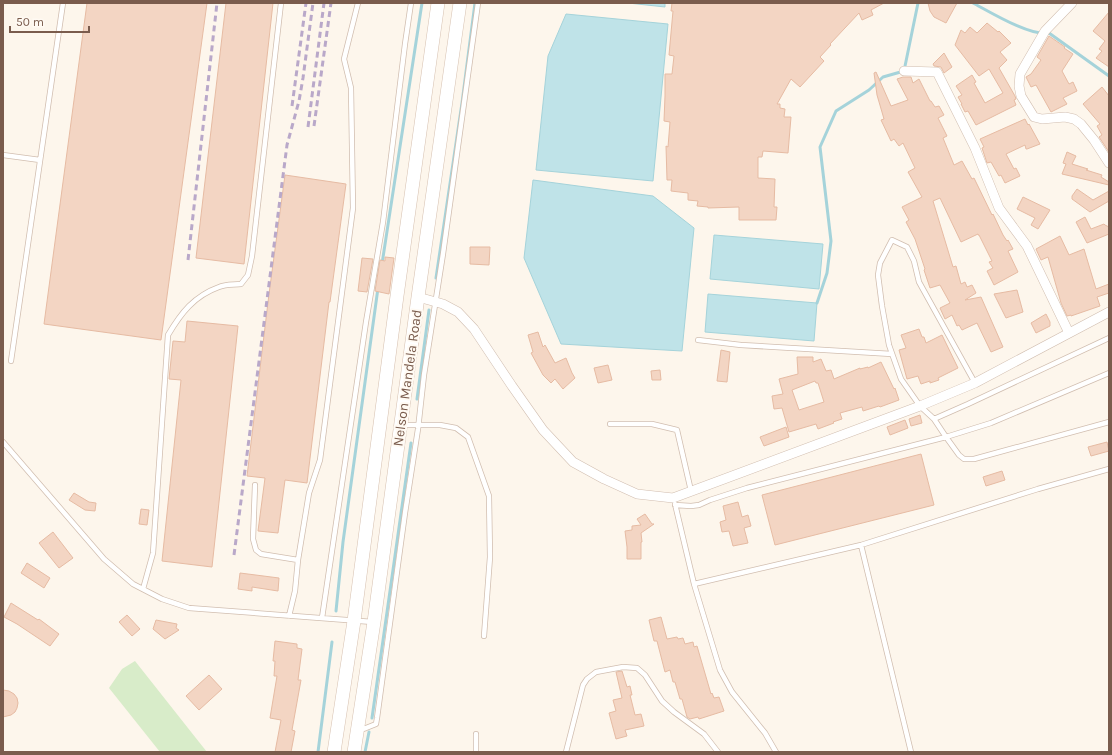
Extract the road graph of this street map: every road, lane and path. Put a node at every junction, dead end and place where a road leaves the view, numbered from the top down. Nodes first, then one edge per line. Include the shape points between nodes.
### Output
1 (63, 3) edge
2 (281, 3) edge
3 (358, 3) edge
4 (411, 3) edge
5 (438, 3) edge
6 (460, 3) edge
7 (478, 3) edge
8 (1072, 3) edge
9 (904, 71) dead end
10 (3, 155) edge
11 (40, 160) junction
12 (1109, 163) edge
13 (418, 297) junction
14 (435, 302) junction
15 (1109, 312) edge
16 (1069, 333) junction
17 (1109, 338) edge
18 (698, 340) dead end
19 (892, 354) junction
20 (11, 361) dead end
21 (1109, 373) edge
22 (975, 383) junction
23 (920, 406) junction
24 (934, 419) junction
25 (1109, 422) edge
26 (610, 424) dead end
27 (401, 425) junction
28 (419, 425) junction
29 (946, 437) junction
30 (3, 442) edge
31 (1109, 469) edge
32 (255, 486) dead end
33 (691, 491) junction
34 (674, 502) junction
35 (861, 545) junction
36 (298, 560) junction
37 (694, 584) junction
38 (143, 589) junction
39 (289, 616) junction
40 (322, 618) junction
41 (354, 621) junction
42 (374, 622) junction
43 (484, 636) dead end
44 (358, 730) junction
45 (476, 734) dead end
46 (334, 752) edge
47 (354, 752) edge
48 (476, 752) edge
49 (566, 752) edge
50 (718, 752) edge
51 (776, 752) edge
52 (911, 752) edge

1 - 11 lane
2 - 38 lane via 248,275 241,284 220,286 196,299 178,318 168,335 153,553
3 - 36 lane via 344,59 351,88 353,208 320,460 309,493
4 - 40 lane via 382,222
5 - 41 main road, Nelson Mandela Road
6 - 13 main road, Nelson Mandela Road
7 - 14 lane
8 - 12 street via 1045,31 1020,74 1021,96 1034,116 1042,120 1065,117 1081,124
9 - 16 street via 937,72 975,148 999,208 1026,246
10 - 11 lane
11 - 20 lane
13 - 14 street
13 - 27 main road, Nelson Mandela Road
14 - 28 lane
14 - 34 street via 458,312 474,328 543,430 573,462 637,494
15 - 16 street
16 - 22 street
17 - 24 lane
18 - 19 lane
19 - 22 lane via 878,275 880,263 892,240 906,247 914,261 919,282
19 - 23 lane via 901,379
21 - 29 lane via 991,423
22 - 23 street
23 - 24 lane
23 - 33 street
24 - 29 lane
25 - 29 lane via 974,459 964,459
26 - 33 lane via 652,424 677,430
27 - 28 lane
27 - 42 main road, Nelson Mandela Road
28 - 43 lane via 456,428 468,437 489,496 490,558
28 - 44 lane via 376,724
29 - 34 lane via 747,488 699,505
30 - 38 lane via 104,559 133,584
31 - 35 lane
32 - 36 lane via 253,539 256,550 261,554
33 - 34 street
34 - 37 lane
35 - 37 lane
35 - 52 lane
36 - 39 lane
37 - 51 lane via 720,670 732,692 765,733
38 - 39 lane via 189,608
39 - 40 lane
40 - 41 lane
41 - 42 lane
41 - 46 main road, Nelson Mandela Road
42 - 44 main road, Nelson Mandela Road
44 - 47 main road, Nelson Mandela Road
45 - 48 lane
49 - 50 lane via 583,685 587,679 596,672 623,667 637,668 645,675 662,701 704,734

